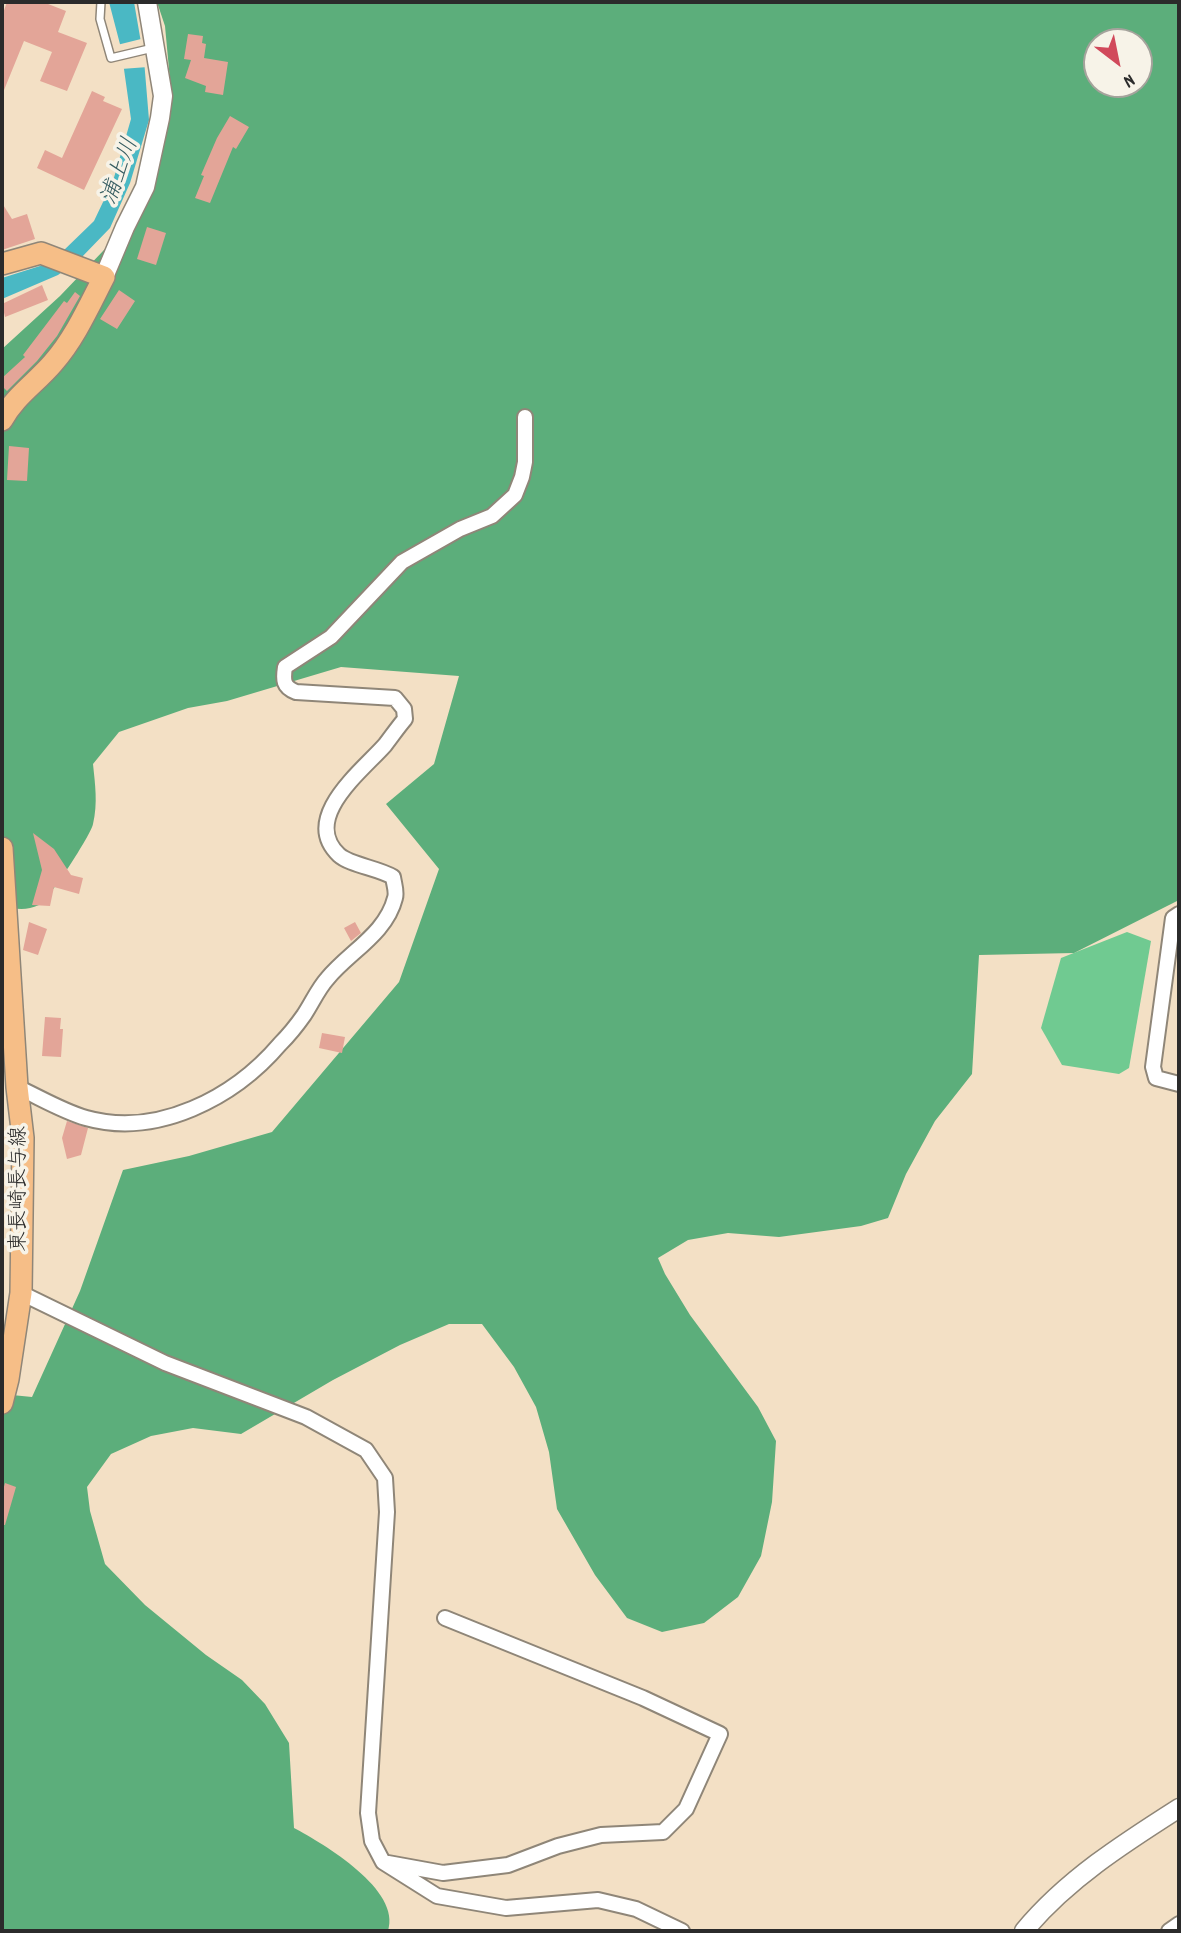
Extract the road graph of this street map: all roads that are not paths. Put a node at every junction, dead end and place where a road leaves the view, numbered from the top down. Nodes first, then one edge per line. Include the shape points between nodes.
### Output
1 (101, 2) edge
2 (147, 2) edge
3 (155, 48) junction
4 (2, 264) edge
5 (104, 277) junction
6 (525, 417) dead end
7 (2, 420) edge
8 (2, 848) edge
9 (1179, 914) edge
10 (1179, 1084) edge
11 (17, 1087) junction
12 (21, 1293) junction
13 (2, 1403) edge
14 (445, 1618) dead end
15 (1179, 1808) edge
16 (383, 1862) junction
17 (1179, 1924) edge
18 (682, 1931) edge
19 (1024, 1931) edge
20 (1169, 1931) edge

1 - 3 lane via 100,19 111,58
2 - 3 street
3 - 5 street via 163,96 145,187
4 - 5 main road via 41,253
5 - 7 main road via 54,363 10,405
6 - 11 street via 525,462 515,495 492,516 402,562 331,637 285,667 284,680 288,689 296,692 396,698 404,709 405,719 330,807 326,829 330,845 342,858 393,877 396,896 386,920 326,979 279,1046 241,1082 187,1112 123,1123 85,1118
8 - 11 main road, 東長崎長与線
9 - 10 street via 1174,918 1153,1068 1156,1078
11 - 12 main road, 東長崎長与線 via 23,1138
12 - 13 main road, 東長崎長与線
12 - 16 street via 165,1363 306,1417 366,1450 385,1478 387,1512 368,1813 372,1841
14 - 16 street via 720,1734 686,1809 663,1832 601,1835 508,1865 443,1873
15 - 19 street via 1100,1861
16 - 18 street via 437,1896 506,1908 598,1900 636,1909
17 - 20 street

